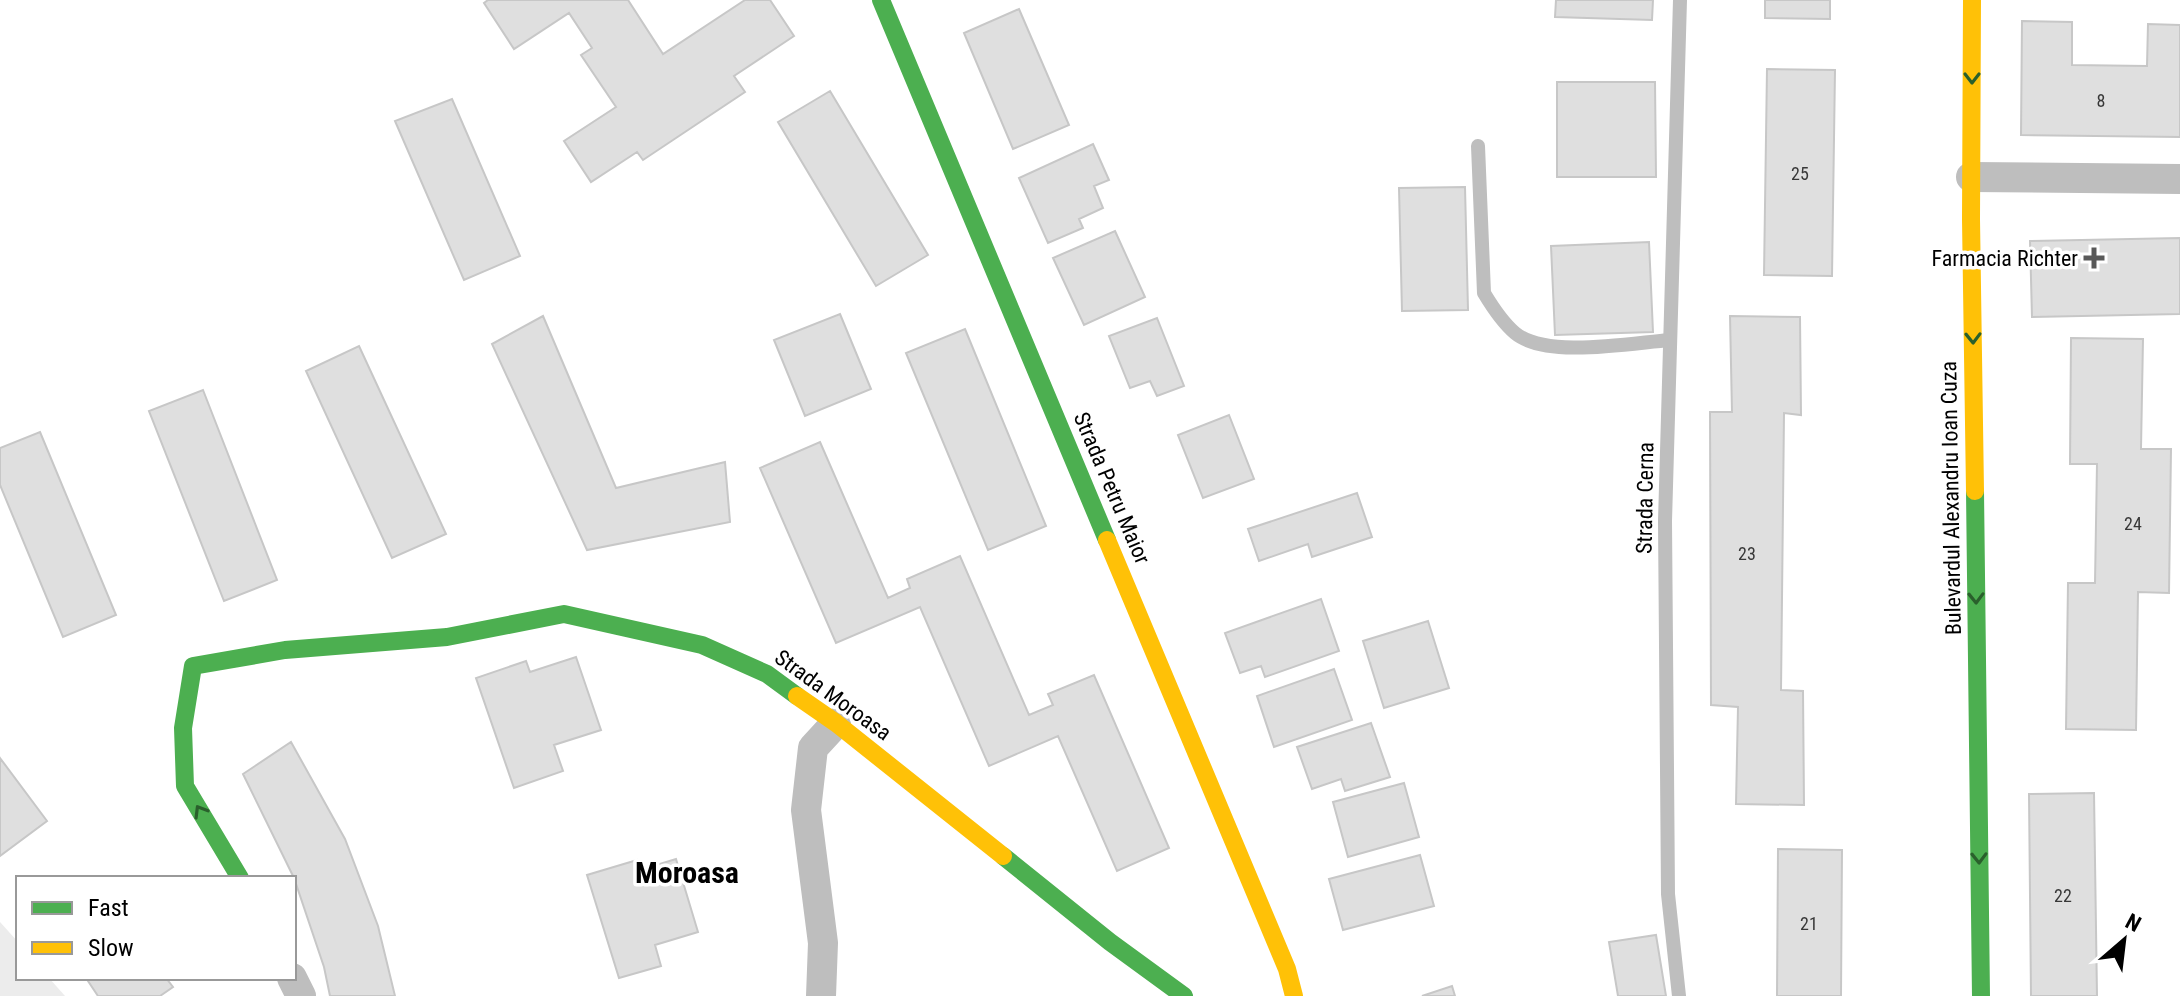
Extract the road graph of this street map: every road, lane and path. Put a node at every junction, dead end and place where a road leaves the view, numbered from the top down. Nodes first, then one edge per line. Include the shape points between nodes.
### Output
1 (881, 0) edge
2 (1680, 0) edge
3 (1972, 0) edge
4 (1478, 146) dead end
5 (1971, 177) junction
6 (2180, 179) edge
7 (1670, 340) junction
8 (836, 723) junction
9 (239, 876) edge
10 (821, 996) edge
11 (1184, 996) edge
12 (1294, 996) edge
13 (1679, 996) edge
14 (1981, 996) edge

1 - 12 main road, Strada Petru Maior
2 - 7 lane, Strada Cerna
3 -> 5 main road, Bulevardul Alexandru Ioan Cuza
4 - 7 lane via 1484,293 1517,335 1562,348
5 - 6 street
5 -> 14 main road, Bulevardul Alexandru Ioan Cuza
7 - 13 lane, Strada Cerna via 1665,521 1668,894
9 -> 8 main road, Strada Moroasa via 185,786 183,728 193,666 285,650 447,637 564,614 702,645 767,674
8 - 10 street via 813,748 806,810 823,943
8 - 11 main road, Strada Moroasa

